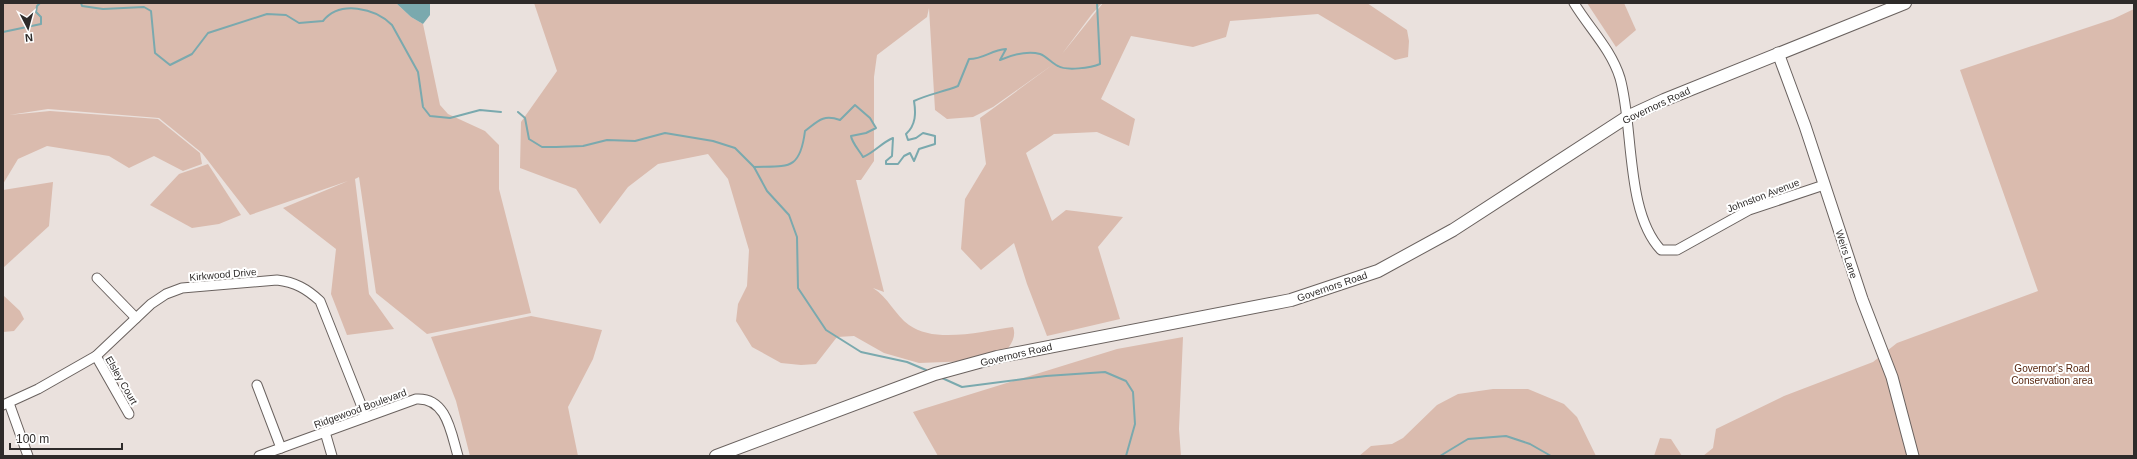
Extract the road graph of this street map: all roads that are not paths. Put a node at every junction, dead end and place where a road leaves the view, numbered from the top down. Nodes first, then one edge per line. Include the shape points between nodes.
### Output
1 (1574, 3) edge
2 (1905, 3) edge
3 (1778, 53) junction
4 (1627, 117) junction
5 (1824, 185) junction
6 (97, 278) dead end
7 (136, 318) junction
8 (96, 356) junction
9 (256, 385) dead end
10 (6, 404) edge
11 (129, 414) dead end
12 (366, 417) junction
13 (325, 432) junction
14 (281, 448) junction
15 (28, 456) edge
16 (259, 456) edge
17 (332, 456) edge
18 (458, 456) edge
19 (716, 456) edge
20 (1913, 456) edge

1 - 4 street via 1606,48 1619,77
2 - 3 main road, Governors Road
3 - 4 main road, Governors Road
3 - 5 street, Weirs Lane
4 - 5 street, Johnston Avenue via 1633,176 1652,241 1661,250 1687,245 1749,210
4 - 19 main road, Governors Road via 1453,230 1378,271 1291,300 997,357 935,374
5 - 20 street, Weirs Lane via 1862,300 1898,396
6 - 7 street
7 - 8 street, Kirkwood Drive
7 - 12 street, Kirkwood Drive via 150,304 182,288 277,280 307,289 320,301
8 - 10 street, Kirkwood Drive
8 - 11 street, Elsley Court
9 - 14 street
10 - 15 street
12 - 13 street, Ridgewood Boulevard
12 - 18 street, Ridgewood Boulevard via 416,399 426,399 437,404 447,419
13 - 14 street, Ridgewood Boulevard
13 - 17 street
14 - 16 street, Ridgewood Boulevard

